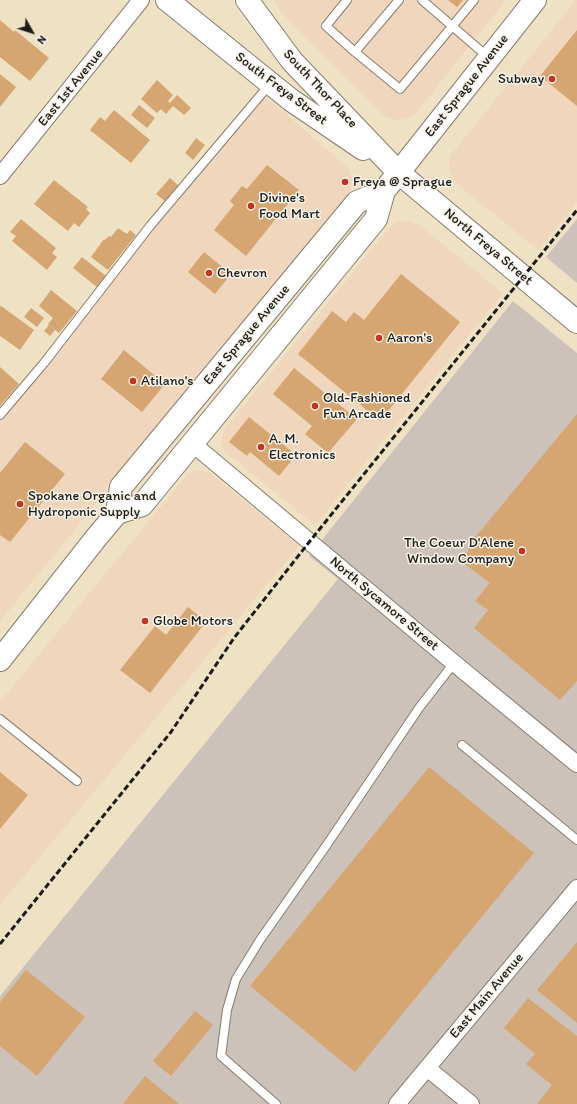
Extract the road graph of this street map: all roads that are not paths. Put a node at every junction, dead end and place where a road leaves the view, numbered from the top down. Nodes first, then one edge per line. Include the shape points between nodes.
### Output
1 (141, 0) edge
2 (167, 0) edge
3 (347, 0) edge
4 (399, 0) edge
5 (422, 0) edge
6 (474, 0) edge
7 (536, 0) edge
8 (246, 2) edge
9 (453, 26) junction
10 (355, 52) junction
11 (489, 57) junction
12 (270, 84) junction
13 (398, 173) junction
14 (0, 176) edge
15 (384, 191) junction
16 (577, 322) edge
17 (0, 415) edge
18 (193, 444) junction
19 (117, 514) junction
20 (0, 660) edge
21 (454, 663) junction
22 (0, 719) edge
23 (462, 744) dead end
24 (577, 764) edge
25 (77, 781) dead end
26 (577, 840) edge
27 (577, 888) edge
28 (427, 1068) junction
29 (276, 1104) edge
30 (397, 1104) edge
31 (471, 1104) edge

1 - 14 street, East 1st Avenue
2 - 12 main road, South Freya Street
3 - 10 lane via 326,26
4 - 10 lane
5 - 9 lane
6 - 9 lane
7 - 11 main road, East Sprague Avenue
8 - 13 main road, South Thor Place via 292,61
9 - 10 lane via 400,89
9 - 11 lane
11 - 13 main road, East Sprague Avenue
12 - 13 main road, South Freya Street
12 - 17 lane via 150,226
13 - 15 main road, East Sprague Avenue
13 - 16 main road, North Freya Street
15 - 18 main road, East Sprague Avenue via 376,219
15 - 19 main road, East Sprague Avenue via 357,202 121,487
18 - 19 main road, East Sprague Avenue via 142,505
18 - 21 street, North Sycamore Street
19 - 20 main road, East Sprague Avenue
21 - 24 street, North Sycamore Street
21 - 29 lane via 418,708 236,979 227,1010 221,1056
22 - 25 lane
23 - 26 lane
27 - 28 street, East Main Avenue
28 - 30 street, East Main Avenue
28 - 31 street

